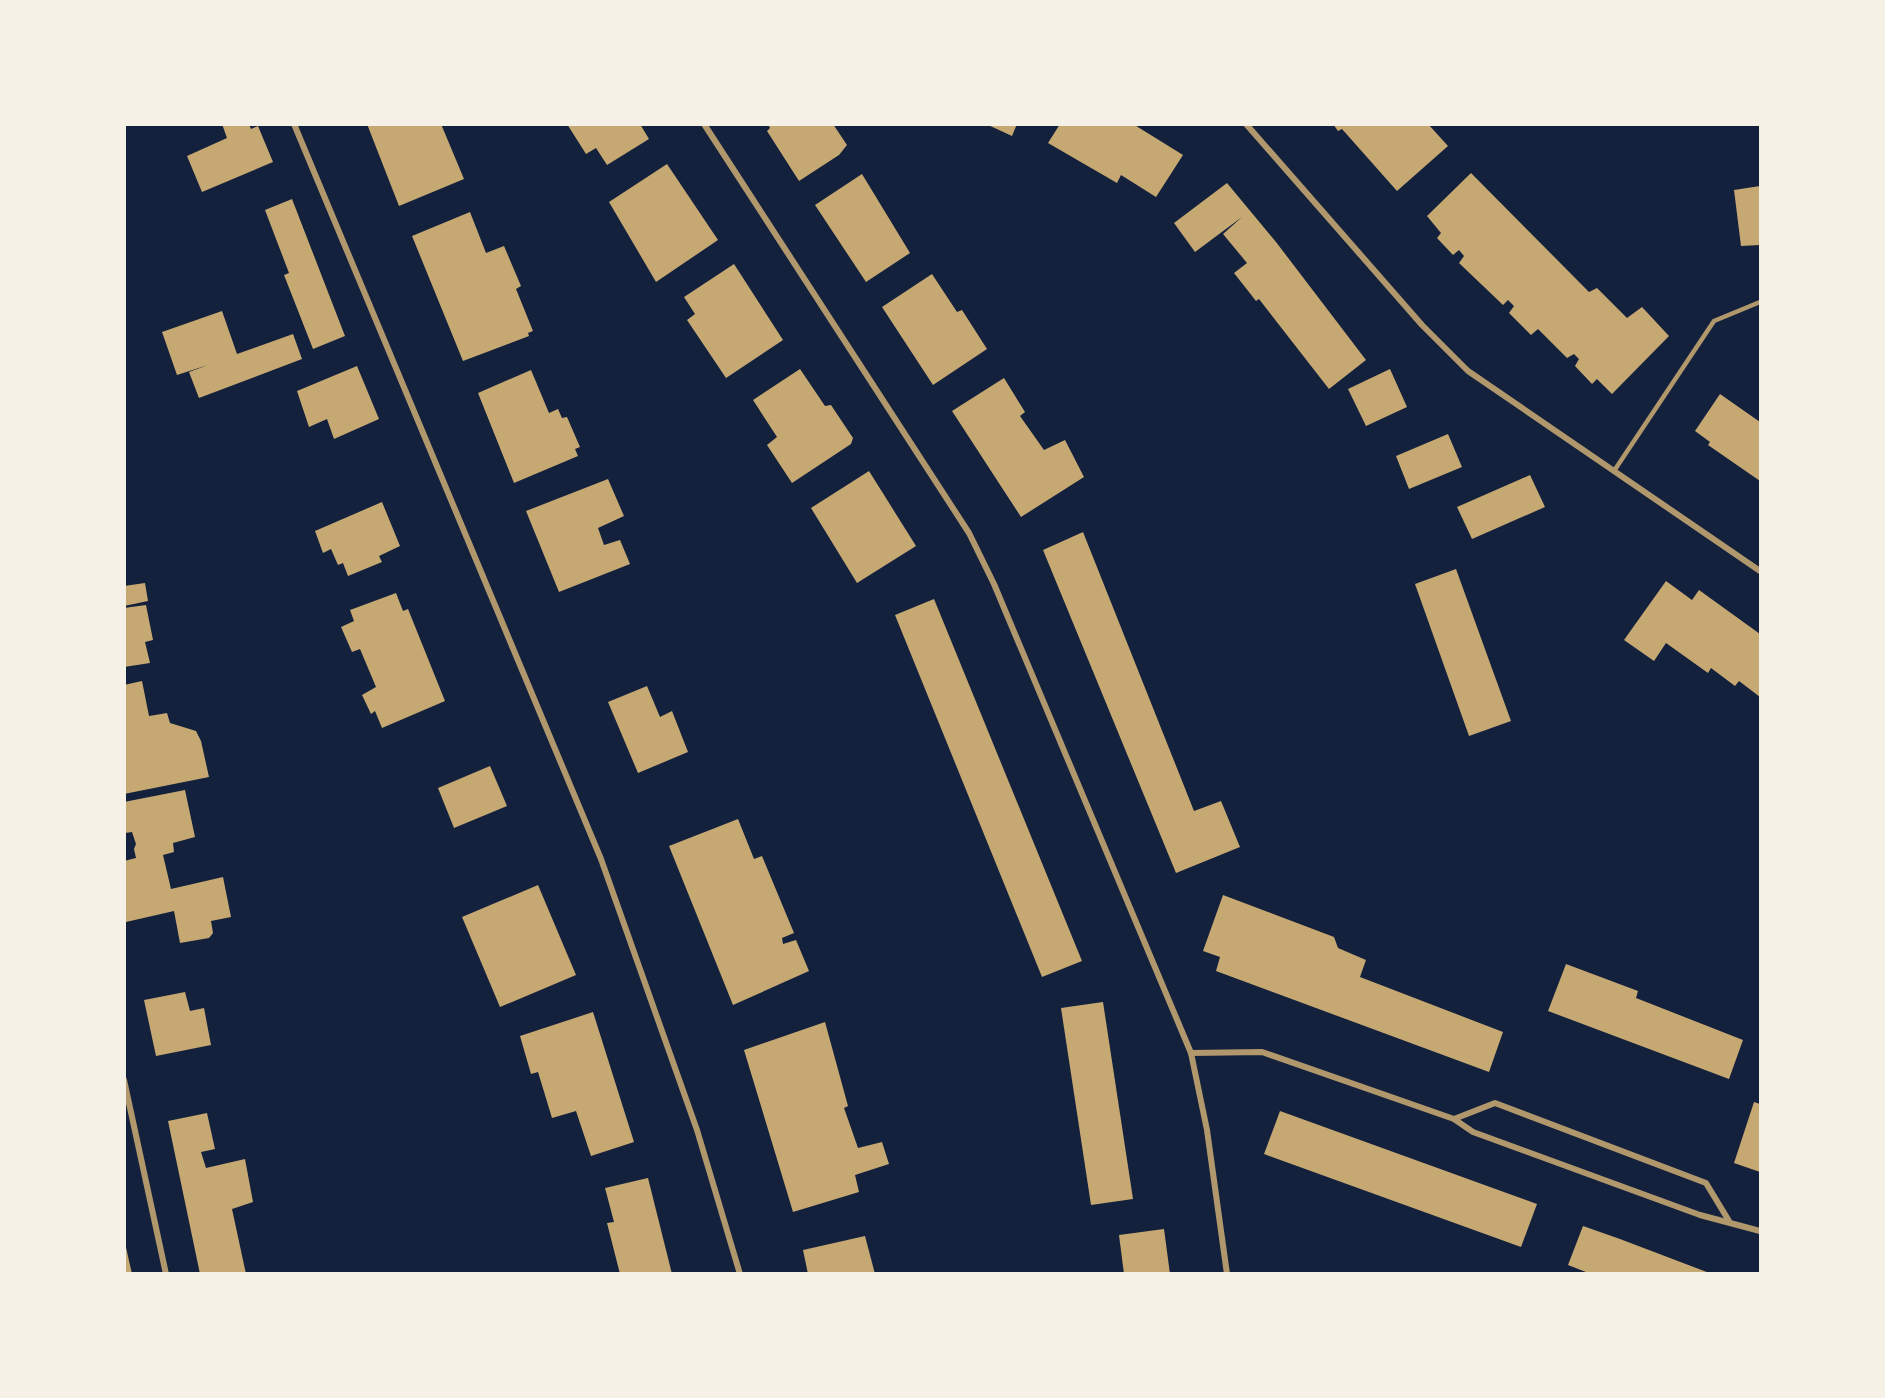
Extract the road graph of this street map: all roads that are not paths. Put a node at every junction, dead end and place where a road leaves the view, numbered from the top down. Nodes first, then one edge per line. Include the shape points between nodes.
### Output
1 (294, 124) edge
2 (704, 124) edge
3 (1246, 124) edge
4 (1761, 302) edge
5 (1614, 471) junction
6 (1761, 571) edge
7 (1191, 1053) junction
8 (124, 1080) edge
9 (1454, 1119) junction
10 (1729, 1221) junction
11 (1761, 1231) edge
12 (166, 1274) edge
13 (740, 1274) edge
14 (1227, 1274) edge

1 - 13 street via 601,859 697,1130
2 - 7 street via 969,533
3 - 5 street via 1422,325 1468,371
4 - 5 lane via 1714,321
5 - 6 street
7 - 9 street via 1262,1052
7 - 14 street via 1207,1130
8 - 12 street
9 - 10 street via 1473,1132 1701,1215
9 - 10 street via 1495,1103 1706,1183
10 - 11 street

